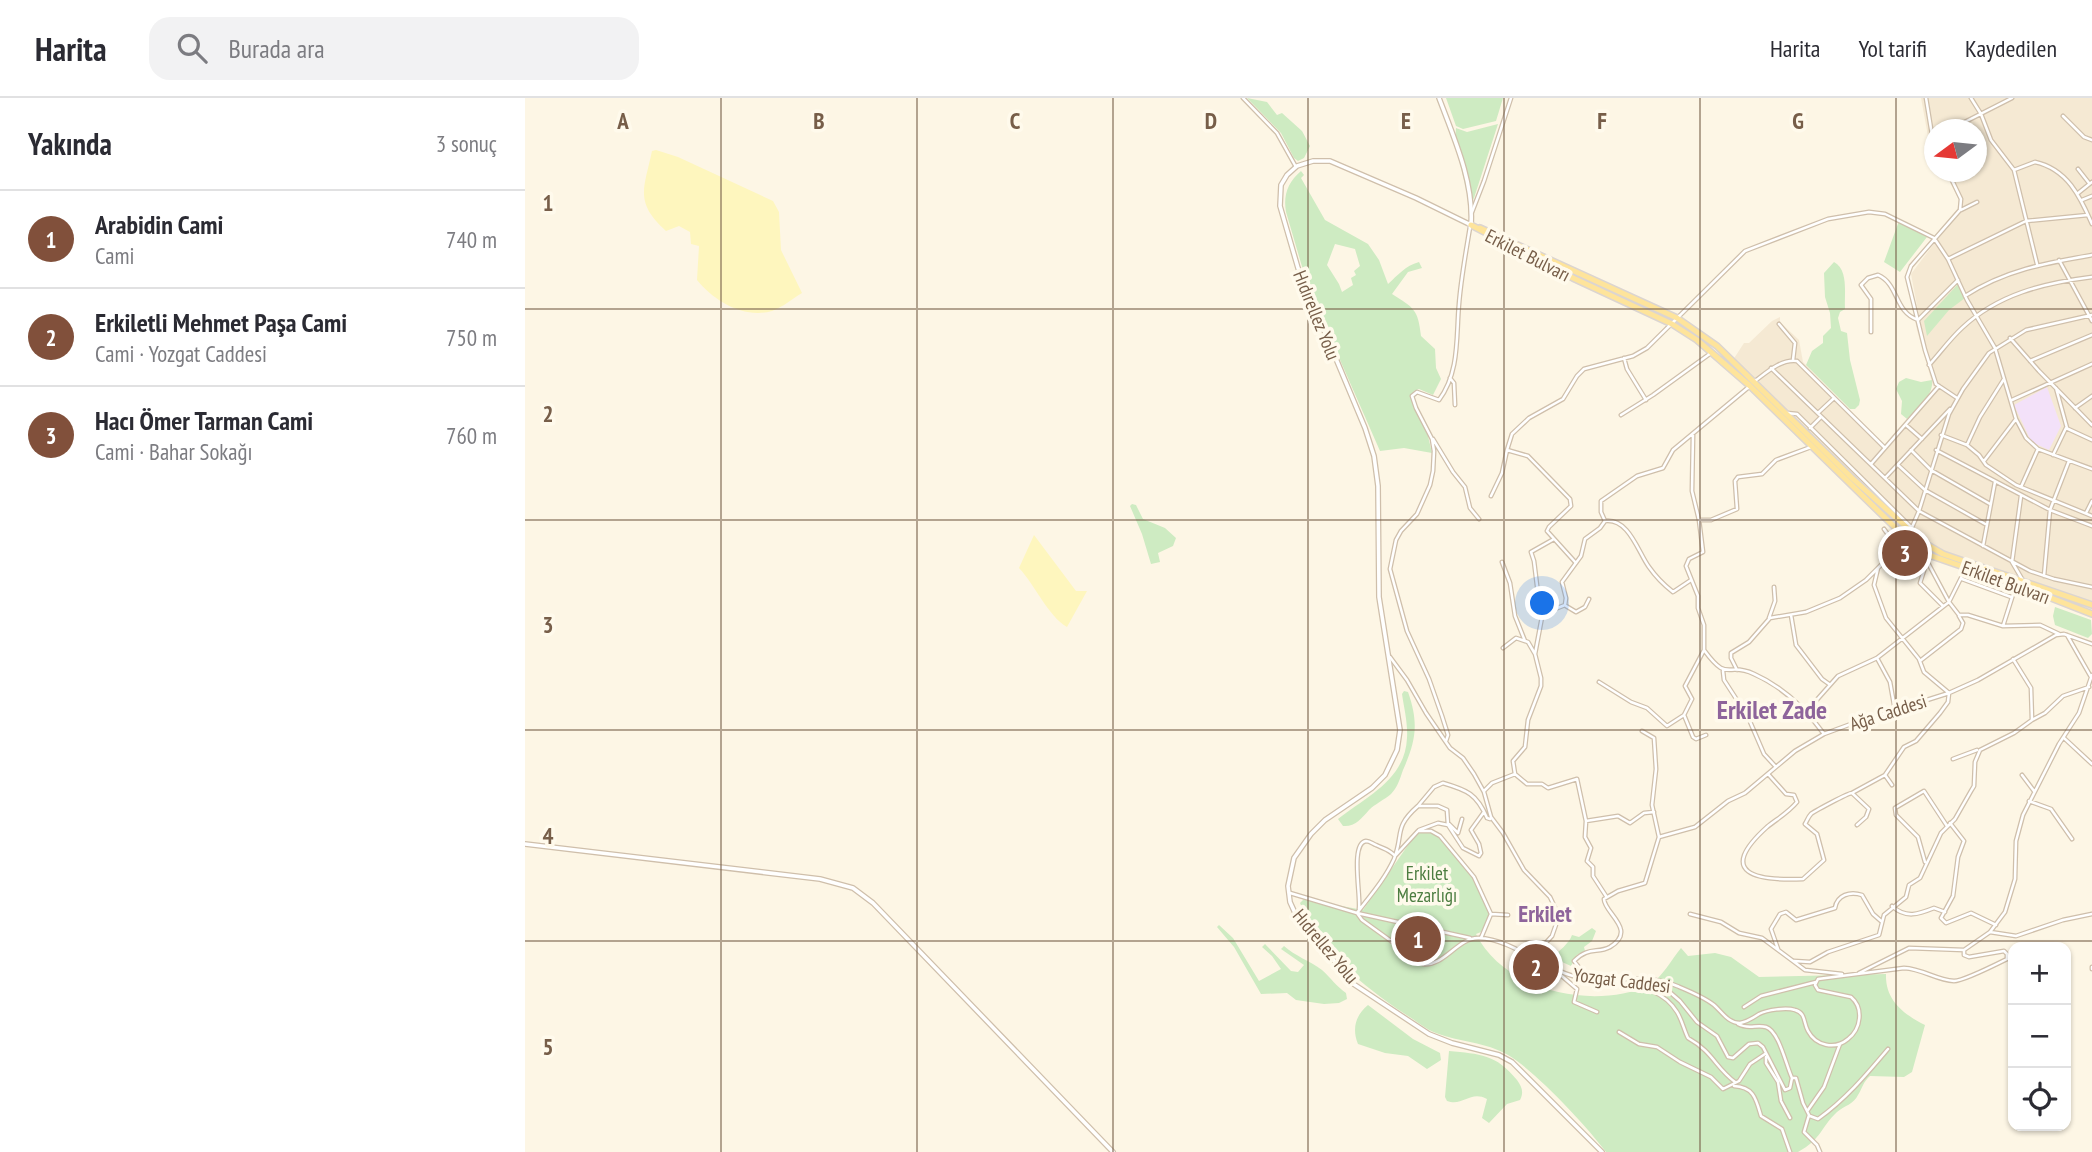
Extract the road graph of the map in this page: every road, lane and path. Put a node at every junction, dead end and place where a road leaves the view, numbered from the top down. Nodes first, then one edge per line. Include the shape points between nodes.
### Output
1 (1243, 98) edge
2 (1439, 98) edge
3 (1511, 98) edge
4 (1926, 98) edge
5 (1971, 98) edge
6 (2012, 98) edge
7 (1980, 114) junction
8 (2063, 116) dead end
9 (1930, 119) edge
10 (1970, 119) edge
11 (2092, 140) edge
12 (1296, 167) junction
13 (2078, 169) dead end
14 (2014, 170) junction
15 (1953, 182) edge
16 (2091, 183) edge
17 (2077, 194) junction
18 (2092, 196) edge
19 (2081, 200) junction
20 (1977, 202) dead end
21 (1960, 210) junction
22 (1472, 212) junction
23 (2088, 215) junction
24 (2026, 220) junction
25 (2092, 224) edge
26 (1471, 225) junction
27 (1934, 238) junction
28 (2092, 255) edge
29 (1948, 259) junction
30 (2059, 260) junction
31 (2037, 264) junction
32 (2092, 276) edge
33 (1958, 279) junction
34 (2070, 280) junction
35 (1965, 296) junction
36 (1976, 315) junction
37 (2090, 315) edge
38 (1918, 320) junction
39 (1675, 321) junction
40 (2092, 321) edge
41 (1779, 324) dead end
42 (1871, 332) dead end
43 (2092, 335) edge
44 (2010, 338) junction
45 (1995, 348) junction
46 (1712, 352) junction
47 (1624, 358) junction
48 (1793, 360) junction
49 (2030, 361) junction
50 (2092, 364) edge
51 (1929, 365) junction
52 (1771, 368) junction
53 (1450, 378) junction
54 (2004, 379) junction
55 (2051, 383) junction
56 (1752, 384) junction
57 (1939, 386) junction
58 (2056, 388) junction
59 (2092, 396) edge
60 (1834, 398) junction
61 (1957, 398) junction
62 (1646, 400) junction
63 (2011, 401) junction
64 (1455, 404) dead end
65 (1953, 406) junction
66 (2075, 408) junction
67 (1786, 413) junction
68 (1621, 415) dead end
69 (1820, 415) junction
70 (2016, 419) junction
71 (1906, 424) junction
72 (2092, 425) edge
73 (1810, 428) junction
74 (2067, 428) junction
75 (1430, 435) junction
76 (1693, 435) junction
77 (1941, 435) junction
78 (1922, 439) junction
79 (2092, 439) edge
80 (1967, 445) junction
81 (1811, 447) junction
82 (1885, 448) junction
83 (2038, 449) junction
84 (1507, 450) junction
85 (1911, 450) junction
86 (1936, 450) junction
87 (2053, 455) junction
88 (1984, 461) junction
89 (2069, 461) junction
90 (1871, 464) junction
91 (1898, 465) junction
92 (2092, 469) edge
93 (1931, 470) junction
94 (2002, 476) junction
95 (1885, 478) junction
96 (1996, 482) junction
97 (2021, 487) junction
98 (1924, 490) junction
99 (1491, 496) dead end
100 (2021, 496) junction
101 (2054, 501) junction
102 (2092, 501) edge
103 (1990, 505) junction
104 (2050, 510) junction
105 (1919, 511) junction
106 (2086, 513) junction
107 (2092, 516) edge
108 (1479, 519) dead end
109 (1699, 520) junction
110 (1605, 521) junction
111 (1987, 525) junction
112 (2092, 526) edge
113 (1884, 529) dead end
114 (1911, 530) junction
115 (1554, 539) junction
116 (1907, 539) junction
117 (1983, 546) junction
118 (1893, 554) junction
119 (1928, 558) junction
120 (1501, 562) dead end
121 (1576, 562) junction
122 (2012, 562) junction
123 (1878, 568) junction
124 (1966, 568) junction
125 (2044, 576) junction
126 (1962, 579) junction
127 (1691, 580) junction
128 (2027, 583) junction
129 (2016, 585) junction
130 (1774, 587) dead end
131 (2092, 587) edge
132 (2011, 597) junction
133 (1589, 599) dead end
134 (1949, 602) junction
135 (1565, 605) junction
136 (2092, 605) edge
137 (1943, 606) junction
138 (2092, 614) edge
139 (1791, 615) junction
140 (1959, 615) junction
141 (1768, 618) junction
142 (1542, 619) junction
143 (2003, 626) junction
144 (2059, 634) junction
145 (2067, 635) junction
146 (1902, 639) junction
147 (1525, 641) junction
148 (2092, 644) edge
149 (1503, 648) dead end
150 (1704, 650) junction
151 (1387, 653) junction
152 (1535, 654) junction
153 (1877, 658) junction
154 (2013, 659) junction
155 (1920, 661) junction
156 (1737, 670) junction
157 (1723, 671) junction
158 (2092, 676) edge
159 (1599, 682) dead end
160 (1829, 684) junction
161 (2089, 687) junction
162 (1949, 693) junction
163 (1895, 710) junction
164 (1806, 712) junction
165 (1684, 715) junction
166 (2032, 720) junction
167 (1642, 731) dead end
168 (1824, 734) junction
169 (1706, 735) dead end
170 (2064, 737) junction
171 (1446, 741) junction
172 (1972, 748) dead end
173 (1978, 750) junction
174 (1953, 759) dead end
175 (2091, 763) edge
176 (1776, 767) junction
177 (1515, 774) junction
178 (1768, 774) junction
179 (1885, 775) junction
180 (2022, 775) dead end
181 (1892, 785) dead end
182 (1484, 792) junction
183 (2034, 792) junction
184 (1852, 793) junction
185 (2029, 801) junction
186 (1447, 803) dead end
187 (1418, 806) junction
188 (1438, 806) junction
189 (1484, 812) junction
190 (1654, 812) junction
191 (1491, 817) junction
192 (1462, 819) dead end
193 (1586, 821) junction
194 (1448, 825) junction
195 (1857, 825) dead end
196 (1948, 825) junction
197 (1419, 830) junction
198 (1659, 837) junction
199 (2072, 839) dead end
200 (525, 844) edge
201 (1395, 856) junction
202 (1925, 863) junction
203 (1289, 893) junction
204 (1607, 896) junction
205 (1892, 906) junction
206 (1945, 912) junction
207 (1357, 914) junction
208 (1491, 914) junction
209 (1691, 914) dead end
210 (2092, 914) edge
211 (1508, 915) dead end
212 (1881, 921) junction
213 (1996, 925) junction
214 (1990, 932) junction
215 (1481, 938) junction
216 (1471, 939) junction
217 (1965, 949) junction
218 (1779, 950) junction
219 (1533, 957) junction
220 (1794, 961) junction
221 (1556, 970) junction
222 (1859, 973) junction
223 (1848, 974) junction
224 (1583, 978) junction
225 (1610, 980) junction
226 (1656, 980) junction
227 (1816, 982) junction
228 (1744, 1007) dead end
229 (1597, 1012) dead end
230 (1735, 1022) junction
231 (1619, 1032) dead end
232 (1840, 1044) junction
233 (1888, 1049) dead end
234 (1766, 1054) junction
235 (1792, 1078) junction
236 (1736, 1083) junction
237 (1730, 1087) junction
238 (1809, 1115) junction
239 (1790, 1118) dead end
240 (1113, 1152) edge
241 (1602, 1152) edge
242 (1790, 1152) edge
243 (1820, 1152) edge

1 - 12 street via 1277,133
2 - 22 street via 1460,156
3 - 22 street
4 - 9 street
5 - 7 street
6 - 7 street
7 - 10 street
7 - 14 street via 1991,140
8 - 11 street
12 - 26 street via 1317,161 1337,163
12 - 151 street, Hıdırellez Yolu via 1285,177 1280,193 1289,240 1308,297 1369,437 1377,469 1378,578
13 - 16 street
14 - 17 street via 2035,162 2054,168
14 - 24 street
15 - 21 street via 1961,199
16 - 17 street
17 - 19 street
18 - 19 street
19 - 23 street
20 - 21 street
21 - 27 street
22 - 26 street
23 - 24 street
23 - 25 street
24 - 29 street
24 - 31 street
26 - 39 main road, Erkilet Bulvarı via 1561,272
26 - 53 street
27 - 29 street
27 - 38 street via 1908,272
27 - 39 street via 1882,213 1828,219 1745,251
28 - 30 street
29 - 33 street
30 - 31 street
30 - 34 street
31 - 35 street via 2005,274
32 - 34 street
33 - 35 street
33 - 38 street
34 - 36 street via 2019,292
34 - 37 street
35 - 36 street
36 - 45 street
36 - 51 street
37 - 40 street
37 - 44 street via 2035,327
38 - 42 street via 1901,308 1887,280 1874,275 1861,285 1871,299
38 - 51 street
39 - 46 main road, Erkilet Bulvarı
39 - 47 street via 1647,348
39 - 56 main road, Erkilet Bulvarı via 1717,346
41 - 48 street via 1795,343
43 - 49 street
44 - 45 street
44 - 49 street
45 - 54 street
45 - 61 street
46 - 56 main road, Erkilet Bulvarı
46 - 62 street
47 - 62 street
47 - 84 street via 1582,371 1563,399 1529,418 1512,434
48 - 52 street
48 - 60 street
49 - 55 street
50 - 55 street
51 - 57 street
52 - 56 street
52 - 69 street
53 - 64 street
53 - 75 street via 1439,400 1423,393 1413,395
54 - 63 street
54 - 80 street
55 - 58 street
55 - 63 street
56 - 67 main road, Erkilet Bulvarı
56 - 76 street
56 - 81 main road, Erkilet Bulvarı
57 - 61 street
57 - 71 street
58 - 66 street
58 - 74 street
59 - 66 street
60 - 69 street
60 - 82 street
61 - 65 street
62 - 68 street
63 - 70 street
65 - 77 street
65 - 78 street
66 - 72 street
67 - 73 street via 1797,414
67 - 114 main road, Erkilet Bulvarı
69 - 73 street
69 - 90 street
70 - 83 street
70 - 88 street
71 - 78 street
71 - 82 street
73 - 114 street
74 - 79 street
74 - 87 street
75 - 108 street via 1465,487 1470,508
75 - 171 street via 1434,454 1430,485 1416,516 1398,536 1390,569 1407,631 1442,716
76 - 109 street via 1692,485
76 - 110 street via 1673,450 1663,468 1637,476 1601,501
77 - 80 street
77 - 86 street
78 - 85 street
80 - 88 street
81 - 109 street via 1776,460 1762,474 1738,477 1737,509
81 - 116 main road, Erkilet Bulvarı
82 - 90 street
83 - 87 street
83 - 97 street
84 - 99 street
84 - 115 street via 1528,456 1570,499 1571,506 1548,528
85 - 91 street
85 - 93 street
86 - 93 street
86 - 96 street
87 - 89 street
88 - 94 street
89 - 92 street
89 - 101 street
90 - 95 street
91 - 95 street
91 - 98 street
93 - 98 street
93 - 103 street
94 - 96 street
94 - 97 street
95 - 105 street
96 - 100 street
96 - 103 street
97 - 101 street
98 - 105 street
98 - 111 street
100 - 104 street
100 - 122 street
101 - 104 street
101 - 106 street
102 - 106 street
103 - 111 street
104 - 112 street
104 - 125 street
105 - 114 street
105 - 117 street
106 - 107 street
109 - 127 street via 1703,552 1687,562
110 - 121 street via 1585,539
110 - 127 street via 1626,530 1648,565 1673,592
111 - 117 street
113 - 118 street via 1892,540
114 - 116 street
114 - 128 main road, Erkilet Bulvarı via 1943,554
115 - 121 street
115 - 142 street via 1531,552
116 - 118 street
116 - 119 main road, Erkilet Bulvarı
117 - 122 street
118 - 123 street
119 - 124 main road, Erkilet Bulvarı
119 - 134 street
119 - 137 street via 1920,583
120 - 147 street
121 - 135 street via 1562,582
122 - 125 street
122 - 128 street
123 - 139 street via 1840,598
123 - 146 street via 1874,585 1878,602
124 - 126 street
124 - 129 main road, Erkilet Bulvarı
125 - 131 street
126 - 132 street
126 - 134 street
127 - 150 street via 1699,596
128 - 136 main road, Erkilet Bulvarı
129 - 132 street
129 - 138 main road, Erkilet Bulvarı
130 - 141 street via 1775,601
132 - 143 street
133 - 135 street via 1576,612
134 - 137 street
134 - 140 street
135 - 142 street via 1545,613
137 - 146 street
139 - 141 street
139 - 160 street via 1796,645
140 - 143 street
140 - 155 street via 1961,629
141 - 156 street via 1749,642 1731,653
142 - 152 street
143 - 144 street via 2040,625
144 - 145 street
144 - 154 street, Ağa Caddesi
145 - 148 street
145 - 158 street
146 - 153 street
146 - 155 street
147 - 149 street via 1516,638
147 - 152 street
150 - 157 street
150 - 165 street via 1685,686 1692,699
151 - 171 street
151 - 203 street, Hıdrellez Yolu via 1400,722 1394,759 1376,785 1325,820 1303,843 1291,867
152 - 177 street via 1541,686 1528,720 1525,747 1513,761
153 - 160 street
153 - 163 street via 1890,682
154 - 162 street, Ağa Caddesi
154 - 166 street via 2031,688
155 - 162 street via 1924,671
156 - 157 street
156 - 164 street via 1770,682
157 - 176 street via 1764,754
158 - 161 street
159 - 165 street via 1647,708 1667,726
160 - 164 street
161 - 166 street via 2061,698
161 - 170 street
162 - 163 street, Ağa Caddesi
162 - 179 street via 1940,713 1916,741 1904,747
163 - 168 street, Ağa Caddesi
164 - 168 street
165 - 169 street via 1696,740
166 - 173 street
167 - 190 street via 1654,738
168 - 176 street, Ağa Caddesi
170 - 175 street
170 - 183 street
171 - 182 street
172 - 173 street
173 - 174 street
173 - 196 street via 1973,786
176 - 178 street, Ağa Caddesi
177 - 182 street via 1492,783
177 - 193 street via 1527,784 1548,788 1577,779
178 - 184 street via 1797,802 1743,855 1744,868 1765,878 1803,879 1824,860 1817,833 1804,825 1813,811
178 - 198 street, Ağa Caddesi via 1695,827
179 - 181 street
179 - 184 street
180 - 183 street
182 - 191 street
183 - 185 street
184 - 195 street via 1868,808
185 - 199 street via 2051,810
185 - 213 street via 2017,834 2014,885
186 - 188 street
187 - 188 street
187 - 189 street via 1443,783 1472,794
187 - 201 street via 1401,824
188 - 194 street via 1447,810
189 - 191 street
189 - 194 street via 1471,830 1479,844 1479,856 1463,848
190 - 193 street via 1630,823 1618,817
190 - 198 street
191 - 219 street via 1524,870 1550,897 1559,917 1552,936
192 - 194 street via 1458,833
193 - 204 street via 1585,837 1591,848 1587,861
194 - 197 street via 1438,823
196 - 202 street
196 - 202 street via 1924,791 1895,808 1917,838
196 - 206 street via 1964,841 1953,896
197 - 201 street
197 - 208 street via 1441,838 1475,879
198 - 204 street via 1645,883
200 - 240 street via 820,879 856,889
201 - 207 street
201 - 207 street via 1370,842 1360,845
202 - 205 street via 1907,895
203 - 207 street
203 - 241 street, Hıdrellez Yolu via 1295,913 1349,980 1429,1034 1512,1062
204 - 224 street via 1604,906 1620,923 1620,930 1612,945 1590,950 1574,961
205 - 206 street via 1905,914 1934,908
205 - 212 street
206 - 213 street via 1941,918 1946,923 1971,913
207 - 216 street
207 - 216 street via 1423,964 1433,963
208 - 211 street
208 - 215 street
209 - 218 street via 1762,938
210 - 214 street via 2016,936
212 - 218 street via 1855,893 1840,897 1835,908 1817,915 1796,920 1783,912 1771,929
212 - 220 street via 1878,936 1828,951 1810,962
213 - 214 street
214 - 217 street
215 - 216 street
215 - 219 street, Yozgat Caddesi
217 - 222 street via 1909,948
217 - 222 street via 1968,957 2002,951 2008,957 1956,981 1915,968
218 - 220 street
219 - 221 street, Yozgat Caddesi
220 - 223 street via 1808,971
221 - 224 street, Yozgat Caddesi
221 - 229 street via 1577,989 1574,1002
222 - 223 street
223 - 227 street
224 - 225 street, Yozgat Caddesi
225 - 226 street, Yozgat Caddesi
225 - 236 street via 1664,997 1678,1013 1687,1037 1701,1045
226 - 230 street, Yozgat Caddesi via 1712,1003
226 - 234 street via 1717,1036 1729,1058 1752,1042 1761,1044
227 - 228 street via 1762,996
227 - 232 street via 1818,990 1851,997 1858,1005 1857,1029
230 - 232 street via 1794,1009 1816,1040
230 - 235 street via 1771,1031
231 - 237 street via 1711,1077 1721,1089
232 - 238 street via 1824,1087 1808,1108
233 - 238 street via 1836,1106 1818,1119
234 - 235 street via 1786,1090
234 - 236 street via 1750,1064
234 - 239 street
235 - 238 street via 1797,1080
236 - 237 street
237 - 242 street via 1752,1092 1761,1116 1783,1131
238 - 243 street via 1805,1133

